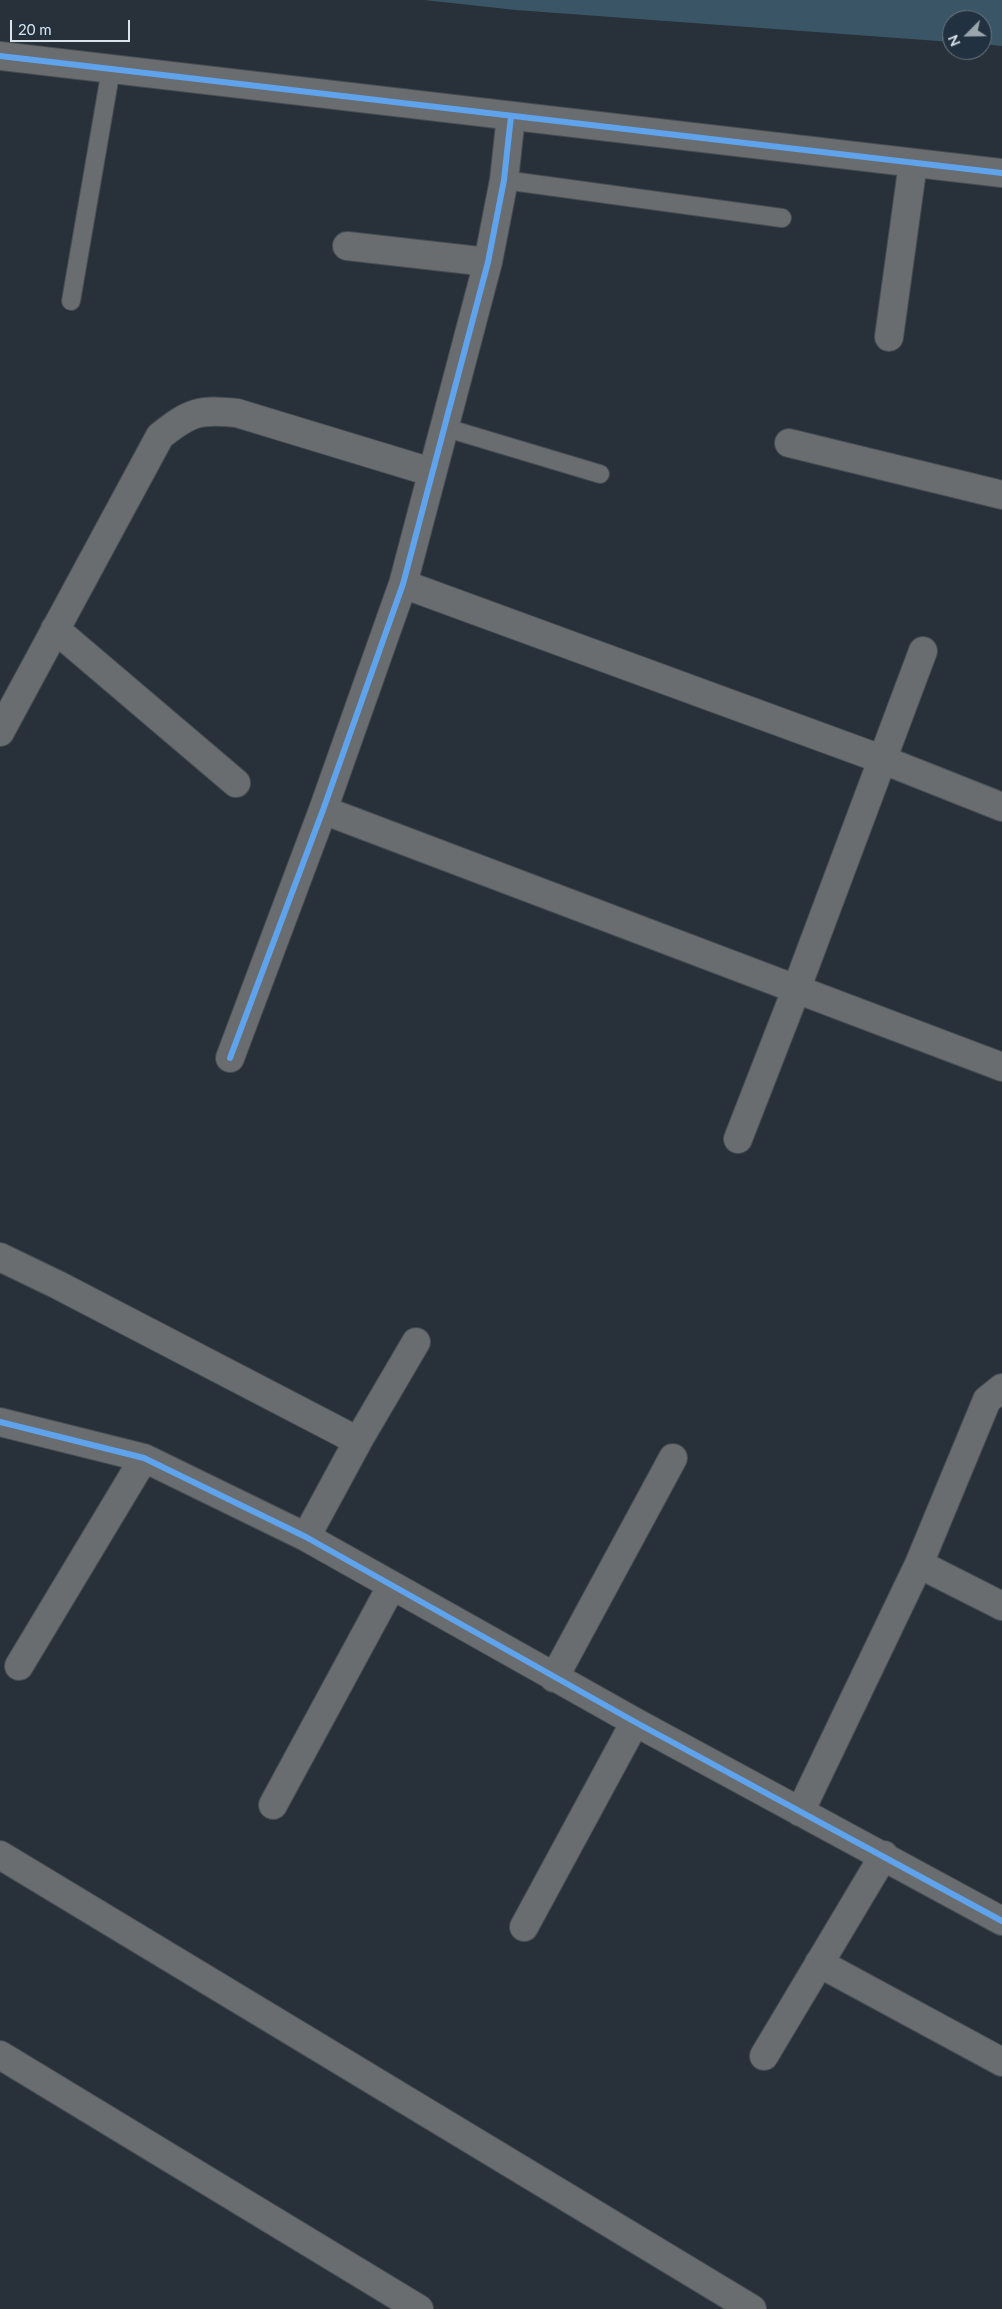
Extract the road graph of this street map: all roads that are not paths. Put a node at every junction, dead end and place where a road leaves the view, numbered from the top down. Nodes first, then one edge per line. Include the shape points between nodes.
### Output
1 (0, 56) edge
2 (111, 69) junction
3 (510, 116) junction
4 (913, 163) junction
5 (1002, 173) edge
6 (504, 180) junction
7 (782, 218) dead end
8 (347, 246) dead end
9 (488, 262) junction
10 (71, 301) dead end
11 (888, 337) dead end
12 (443, 427) junction
13 (789, 444) dead end
14 (432, 472) junction
15 (600, 474) dead end
16 (1002, 495) edge
17 (403, 584) junction
18 (55, 629) junction
19 (923, 650) dead end
20 (0, 732) edge
21 (881, 759) junction
22 (236, 783) dead end
23 (1002, 807) edge
24 (323, 810) junction
25 (796, 990) junction
26 (230, 1058) dead end
27 (1002, 1067) edge
28 (738, 1139) dead end
29 (0, 1257) edge
30 (416, 1342) dead end
31 (1002, 1388) edge
32 (0, 1422) edge
33 (358, 1441) junction
34 (144, 1458) junction
35 (673, 1458) dead end
36 (306, 1537) junction
37 (918, 1564) junction
38 (392, 1587) junction
39 (1002, 1606) edge
40 (19, 1666) dead end
41 (554, 1678) junction
42 (635, 1722) junction
43 (273, 1805) dead end
44 (800, 1812) junction
45 (0, 1855) edge
46 (884, 1855) junction
47 (1002, 1921) edge
48 (524, 1927) dead end
49 (819, 1963) junction
50 (0, 2055) edge
51 (764, 2056) dead end
52 (1002, 2062) edge
53 (419, 2309) edge
54 (752, 2309) edge

1 - 2 street
2 - 3 street
2 - 10 lane
3 - 4 street
3 - 6 street
4 - 5 street
4 - 11 street
6 - 7 lane
6 - 9 street
8 - 9 street
9 - 12 street
12 - 14 street
12 - 15 lane
13 - 16 street
14 - 17 street
14 - 18 street via 237,413 211,410 184,417 160,436
17 - 21 street
17 - 24 street
18 - 20 street
18 - 22 street
19 - 21 street
21 - 23 street
21 - 25 street
24 - 25 street
24 - 26 street
25 - 27 street
25 - 28 street
29 - 33 street
30 - 33 street
31 - 37 street via 987,1400
32 - 34 street
33 - 36 street
34 - 36 street
34 - 40 street
35 - 41 street
36 - 38 street
37 - 39 street
37 - 44 street
38 - 41 street
38 - 43 street
41 - 42 street
42 - 44 street
42 - 48 street
44 - 46 street
45 - 54 street
46 - 47 street
46 - 49 street
49 - 51 street
49 - 52 street
50 - 53 street

